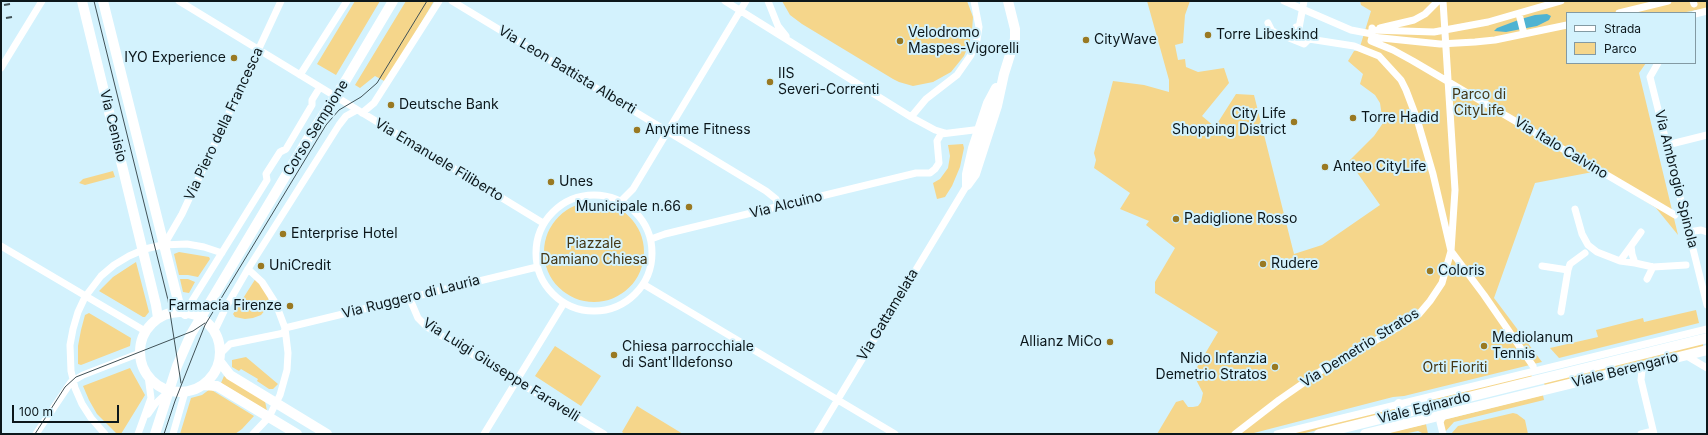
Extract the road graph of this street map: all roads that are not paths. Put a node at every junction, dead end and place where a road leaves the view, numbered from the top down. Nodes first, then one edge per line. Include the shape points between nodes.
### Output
1 (42, 1) edge
2 (82, 1) edge
3 (103, 1) edge
4 (179, 1) edge
5 (281, 1) edge
6 (347, 1) edge
7 (393, 1) edge
8 (439, 1) edge
9 (452, 1) edge
10 (725, 1) edge
11 (746, 1) edge
12 (768, 1) edge
13 (974, 1) edge
14 (1008, 1) edge
15 (1284, 1) edge
16 (1438, 1) edge
17 (1443, 1) edge
18 (1561, 1) edge
19 (1668, 1) edge
20 (1304, 5) edge
21 (740, 11) junction
22 (1707, 11) edge
23 (1623, 12) edge
24 (1696, 14) edge
25 (1520, 16) junction
26 (1268, 23) dead end
27 (1566, 25) edge
28 (1296, 27) dead end
29 (1445, 28) junction
30 (1373, 32) junction
31 (1524, 32) junction
32 (790, 41) junction
33 (1445, 46) junction
34 (259, 50) junction
35 (1657, 64) edge
36 (1, 68) edge
37 (300, 75) junction
38 (1448, 81) junction
39 (320, 87) junction
40 (335, 97) junction
41 (359, 111) junction
42 (912, 117) junction
43 (984, 129) junction
44 (668, 132) junction
45 (946, 133) junction
46 (1707, 135) edge
47 (1667, 145) junction
48 (967, 184) joint
49 (621, 201) junction
50 (778, 206) junction
51 (1575, 209) dead end
52 (1675, 215) dead end
53 (544, 223) junction
54 (1641, 232) dead end
55 (1689, 232) junction
56 (1707, 232) edge
57 (651, 239) junction
58 (164, 245) junction
59 (1588, 245) junction
60 (1, 246) edge
61 (1631, 246) junction
62 (143, 250) junction
63 (1451, 251) junction
64 (1597, 252) junction
65 (222, 253) junction
66 (1585, 253) junction
67 (1620, 261) junction
68 (1635, 263) junction
69 (1686, 265) dead end
70 (1542, 266) dead end
71 (250, 267) junction
72 (537, 267) junction
73 (1653, 267) junction
74 (1568, 270) junction
75 (1647, 279) dead end
76 (643, 284) junction
77 (85, 297) junction
78 (410, 297) junction
79 (564, 303) junction
80 (1707, 304) edge
81 (1561, 312) dead end
82 (186, 314) junction
83 (158, 318) junction
84 (200, 319) junction
85 (285, 328) junction
86 (1707, 329) edge
87 (215, 330) junction
88 (145, 331) junction
89 (1707, 338) edge
90 (1707, 350) edge
91 (140, 353) junction
92 (1684, 355) junction
93 (220, 358) junction
94 (1649, 364) junction
95 (1533, 366) dead end
96 (1707, 368) edge
97 (148, 376) junction
98 (73, 380) junction
99 (516, 380) junction
100 (203, 386) junction
101 (1505, 388) junction
102 (169, 391) junction
103 (185, 392) junction
104 (1425, 398) joint
105 (837, 400) junction
106 (277, 403) junction
107 (1400, 409) junction
108 (1444, 414) junction
109 (269, 417) junction
110 (143, 422) junction
111 (1654, 432) edge
112 (36, 434) edge
113 (105, 434) edge
114 (138, 434) edge
115 (156, 434) edge
116 (173, 434) edge
117 (253, 434) edge
118 (297, 434) edge
119 (327, 434) edge
120 (484, 434) edge
121 (604, 434) edge
122 (817, 434) edge
123 (895, 434) edge
124 (1235, 434) edge
125 (1277, 434) edge
126 (1319, 434) edge
127 (1343, 434) edge
128 (1365, 434) edge
129 (1443, 434) edge
130 (1641, 434) edge

1 - 36 street
2 - 62 main road, Via Cenisio
3 - 58 main road, Via Cenisio
4 - 34 street, Via Emanuele Filiberto
5 - 34 street, Via Piero della Francesca
6 - 37 street
7 - 40 main road, Corso Sempione
8 - 41 street, Corso Sempione via 374,103
9 - 44 street, Via Leon Battista Alberti
10 - 21 street
11 - 21 street
12 - 32 street via 778,26
13 - 42 street via 979,27 971,55 957,75 926,99
14 - 43 main road via 1015,39 997,106
15 - 20 street
16 - 30 street via 1425,14 1414,20
17 - 29 street
18 - 25 street
19 - 23 street
20 - 28 street via 1299,28
20 - 30 street via 1351,30
21 - 32 street
21 - 44 street
22 - 24 street
25 - 29 street
25 - 31 street
26 - 63 street via 1272,31 1304,44 1309,39 1354,46 1379,56 1401,80 1433,174
27 - 31 street
29 - 30 street via 1434,32
29 - 33 street, Via Demetrio Stratos
30 - 33 street via 1390,40
30 - 38 street, Via Italo Calvino via 1371,41 1393,50
31 - 33 street via 1495,40
32 - 42 street
33 - 38 street, Via Demetrio Stratos
34 - 37 street, Via Emanuele Filiberto
34 - 58 street, Via Piero della Francesca via 182,214
35 - 47 street, Via Ambrogio Spinola via 1650,77
37 - 39 street, Via Emanuele Filiberto
38 - 52 street, Via Italo Calvino
38 - 63 street, Via Demetrio Stratos via 1455,190
39 - 40 street, Via Emanuele Filiberto
39 - 65 street, Corso Sempione via 286,149 280,152 266,174 268,180
40 - 41 street, Via Emanuele Filiberto
40 - 84 main road, Corso Sempione
41 - 53 street, Via Emanuele Filiberto
41 - 71 street, Corso Sempione via 346,116 340,122
42 - 45 street
43 - 45 street
43 - 48 main road via 975,174
44 - 49 street via 633,189
44 - 50 street, Via Leon Battista Alberti via 770,193
45 - 50 street, Via Alcuino via 941,134 938,139 940,160 930,173 922,172
46 - 47 street
47 - 55 street, Via Ambrogio Spinola
48 - 105 street, Via Gattamelata
49 - 53 street via 597,194 578,196 556,208
49 - 57 street via 639,216
50 - 57 street, Via Alcuino
51 - 59 street
53 - 72 street via 536,242
54 - 61 street
55 - 56 street
55 - 80 street, Via Ambrogio Spinola
57 - 76 street via 651,264
58 - 62 street
58 - 65 street via 196,245
58 - 82 main road, Via Cenisio via 178,301
59 - 64 street
59 - 66 street
60 - 77 street
61 - 67 street
61 - 68 street
62 - 77 street via 122,260 108,271
62 - 83 main road, Via Cenisio
63 - 95 street
63 - 124 street, Via Demetrio Stratos via 1442,283 1419,314 1325,368
64 - 66 street
64 - 67 street
65 - 82 street, Corso Sempione
66 - 74 street via 1570,264
67 - 68 street
68 - 73 street
69 - 73 street
70 - 74 street
71 - 85 street via 272,296
71 - 87 street, Corso Sempione
72 - 78 street, Via Ruggero di Lauria
72 - 79 street via 548,289
73 - 75 street
74 - 81 street
76 - 79 street via 628,300 610,309 590,311
76 - 105 street
77 - 88 street
77 - 98 street via 71,337 70,363
78 - 85 street, Via Ruggero di Lauria
78 - 99 street, Via Luigi Giuseppe Faravelli via 414,312 422,323
79 - 99 street
82 - 83 main road via 170,314
82 - 84 main road
83 - 88 main road
84 - 87 main road
84 - 102 main road, Corso Sempione via 181,355
85 - 93 street, Via Ruggero di Lauria via 284,333 230,344
85 - 106 street via 288,366
86 - 104 street, Viale Berengario
87 - 93 main road via 220,344
88 - 91 main road
89 - 101 main road, Viale Berengario
90 - 92 main road, Viale Berengario
91 - 97 main road via 141,363
91 - 98 street
92 - 94 main road, Viale Berengario
92 - 96 street
93 - 100 main road via 216,372
93 - 106 main road via 230,375
94 - 108 main road, Viale Berengario
94 - 111 street via 1642,370 1641,377
97 - 102 main road via 157,385
97 - 110 street via 151,398
98 - 112 street
98 - 113 street via 86,411
99 - 120 street
99 - 121 street, Via Luigi Giuseppe Faravelli
100 - 103 main road
100 - 109 main road via 217,386
101 - 107 main road, Viale Eginardo
101 - 108 main road via 1492,397 1451,407
102 - 103 main road
102 - 110 street via 155,404
102 - 115 main road, Corso Sempione
103 - 116 street
104 - 107 street, Viale Eginardo
105 - 122 street, Via Gattamelata
105 - 123 street
106 - 109 street
106 - 119 main road
107 - 125 street, Viale Eginardo
107 - 126 main road, Viale Eginardo
107 - 127 main road via 1400,417 1397,420
108 - 128 main road, Viale Eginardo
108 - 129 street via 1440,422
109 - 117 street
109 - 118 main road
110 - 114 street
111 - 130 street

